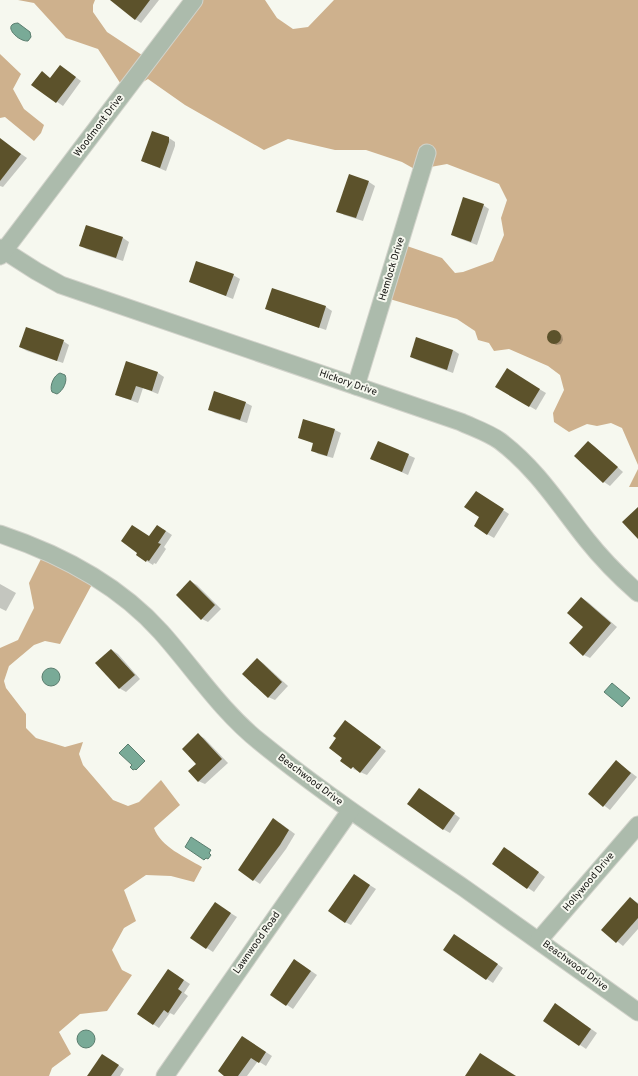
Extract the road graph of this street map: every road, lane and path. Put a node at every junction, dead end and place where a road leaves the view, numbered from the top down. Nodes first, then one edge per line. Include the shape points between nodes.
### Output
1 (194, 0) edge
2 (427, 153) dead end
3 (1, 252) edge
4 (356, 386) junction
5 (0, 534) edge
6 (638, 593) edge
7 (350, 810) junction
8 (638, 825) edge
9 (539, 940) junction
10 (638, 1012) edge
11 (165, 1076) edge

1 - 3 street, Woodmont Drive
2 - 4 street, Hemlock Drive
3 - 4 street, Hickory Drive via 61,285
4 - 6 street, Hickory Drive via 461,422 498,440 537,475 588,541
5 - 7 street, Beachwood Drive via 52,554 79,568 134,606 159,630 235,720
7 - 9 street, Beachwood Drive
7 - 11 street, Lawnwood Road
8 - 9 street, Hollywood Drive
9 - 10 street, Beachwood Drive

